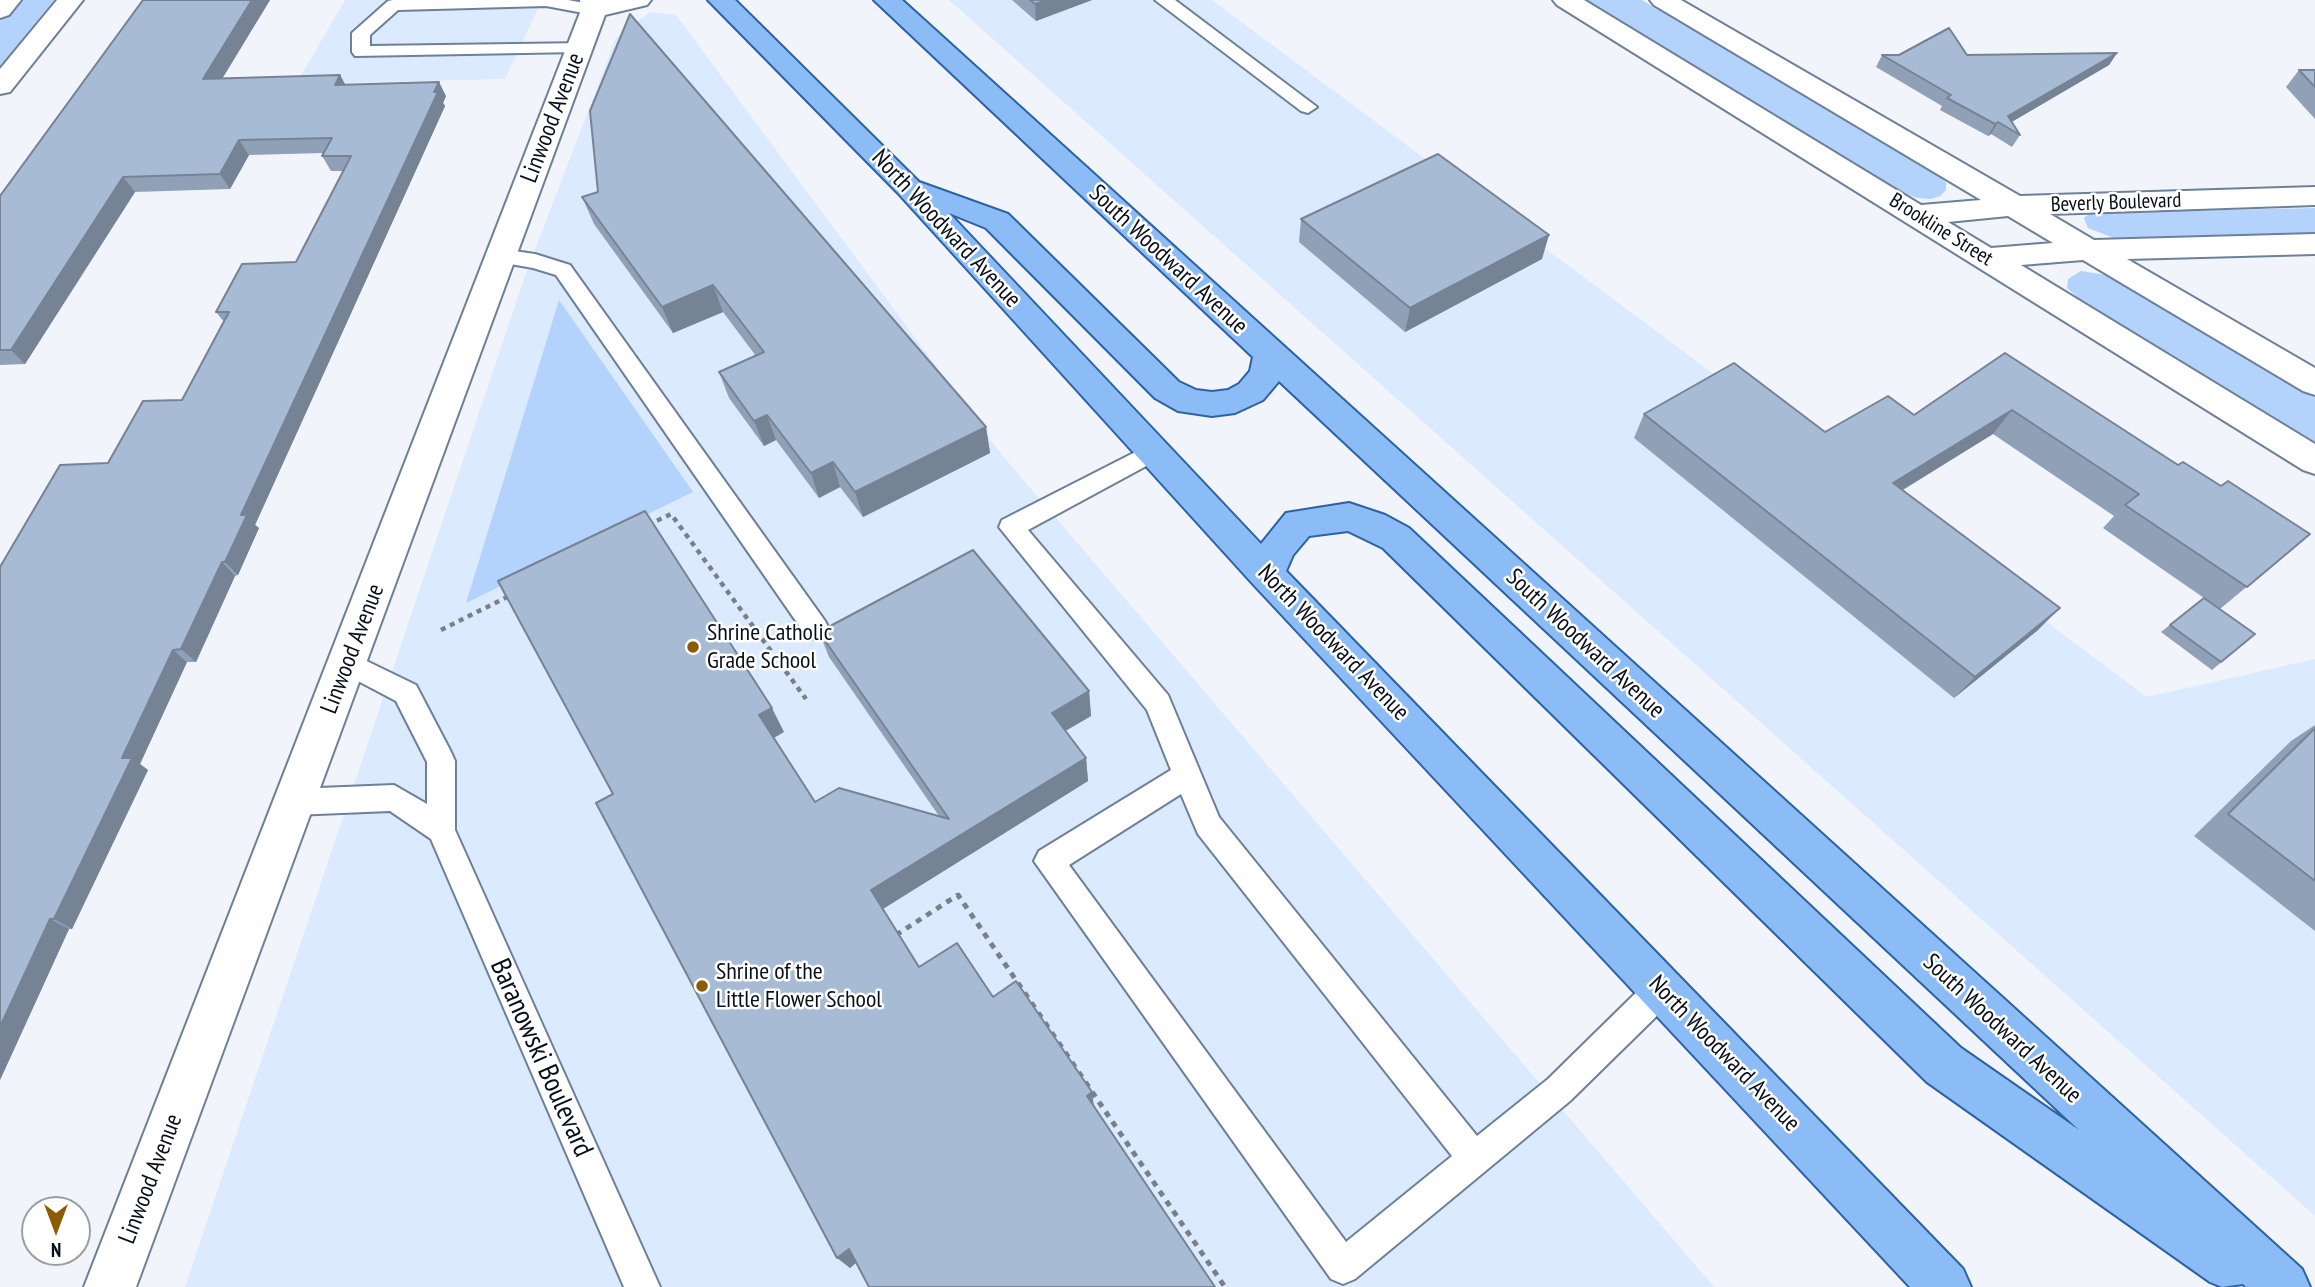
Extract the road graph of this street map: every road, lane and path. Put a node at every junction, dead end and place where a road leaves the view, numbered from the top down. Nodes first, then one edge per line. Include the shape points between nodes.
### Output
1 (8, 0) edge
2 (70, 0) edge
3 (638, 0) edge
4 (721, 0) edge
5 (887, 0) edge
6 (1164, 0) edge
7 (1566, 0) edge
8 (1663, 0) edge
9 (392, 2) edge
10 (593, 5) edge
11 (0, 10) edge
12 (580, 47) junction
13 (0, 86) edge
14 (1308, 107) dead end
15 (908, 187) junction
16 (2315, 196) edge
17 (2012, 206) junction
18 (1918, 215) junction
19 (2315, 244) edge
20 (2087, 250) junction
21 (500, 256) junction
22 (1988, 258) junction
23 (1269, 354) junction
24 (2315, 383) edge
25 (1153, 452) junction
26 (2315, 461) edge
27 (647, 526) edge
28 (1266, 574) junction
29 (514, 593) edge
30 (816, 629) dead end
31 (441, 630) dead end
32 (348, 663) junction
33 (806, 699) dead end
34 (1187, 775) junction
35 (294, 802) junction
36 (441, 830) junction
37 (896, 935) edge
38 (1662, 989) junction
39 (1475, 1159) junction
40 (1932, 1282) edge
41 (110, 1287) edge
42 (642, 1287) edge
43 (1225, 1287) edge
44 (2262, 1287) edge
45 (2284, 1287) edge

1 - 11 street
2 - 13 street
3 - 10 street
4 - 15 main road, North Woodward Avenue
5 - 23 main road, South Woodward Avenue
6 - 14 lane
7 - 18 street, Brookline Street
8 - 17 street
9 - 10 lane
9 - 12 lane via 361,33 361,52
10 - 12 street, Linwood Avenue
12 - 21 street, Linwood Avenue
15 - 23 main road via 997,221 1167,390 1190,402 1235,401 1251,392 1266,375
15 - 25 main road, North Woodward Avenue
16 - 17 street, Beverly Boulevard
17 - 18 street, Beverly Boulevard
17 - 20 street
18 - 22 street, Brookline Street
19 - 20 street, Beverly Boulevard
20 - 22 street, Beverly Boulevard
20 - 24 street
21 - 30 lane via 563,270
21 - 32 street, Linwood Avenue
22 - 26 street, Brookline Street
23 - 45 main road, South Woodward Avenue
25 - 28 main road, North Woodward Avenue
25 - 34 lane via 1010,527 1157,703
27 - 33 path via 671,514
28 - 38 main road, North Woodward Avenue
28 - 44 main road via 1278,547 1299,523 1349,517 1396,538 1944,1065
29 - 31 path
32 - 35 street, Linwood Avenue
32 - 36 lane, Baranowski Boulevard via 406,693 441,761
34 - 39 lane via 1208,825
34 - 39 lane via 1049,861 1343,1266
35 - 36 lane via 394,798
35 - 41 street, Linwood Avenue
36 - 42 lane, Baranowski Boulevard
37 - 43 path via 957,895
38 - 39 lane via 1559,1090
38 - 40 main road, North Woodward Avenue

